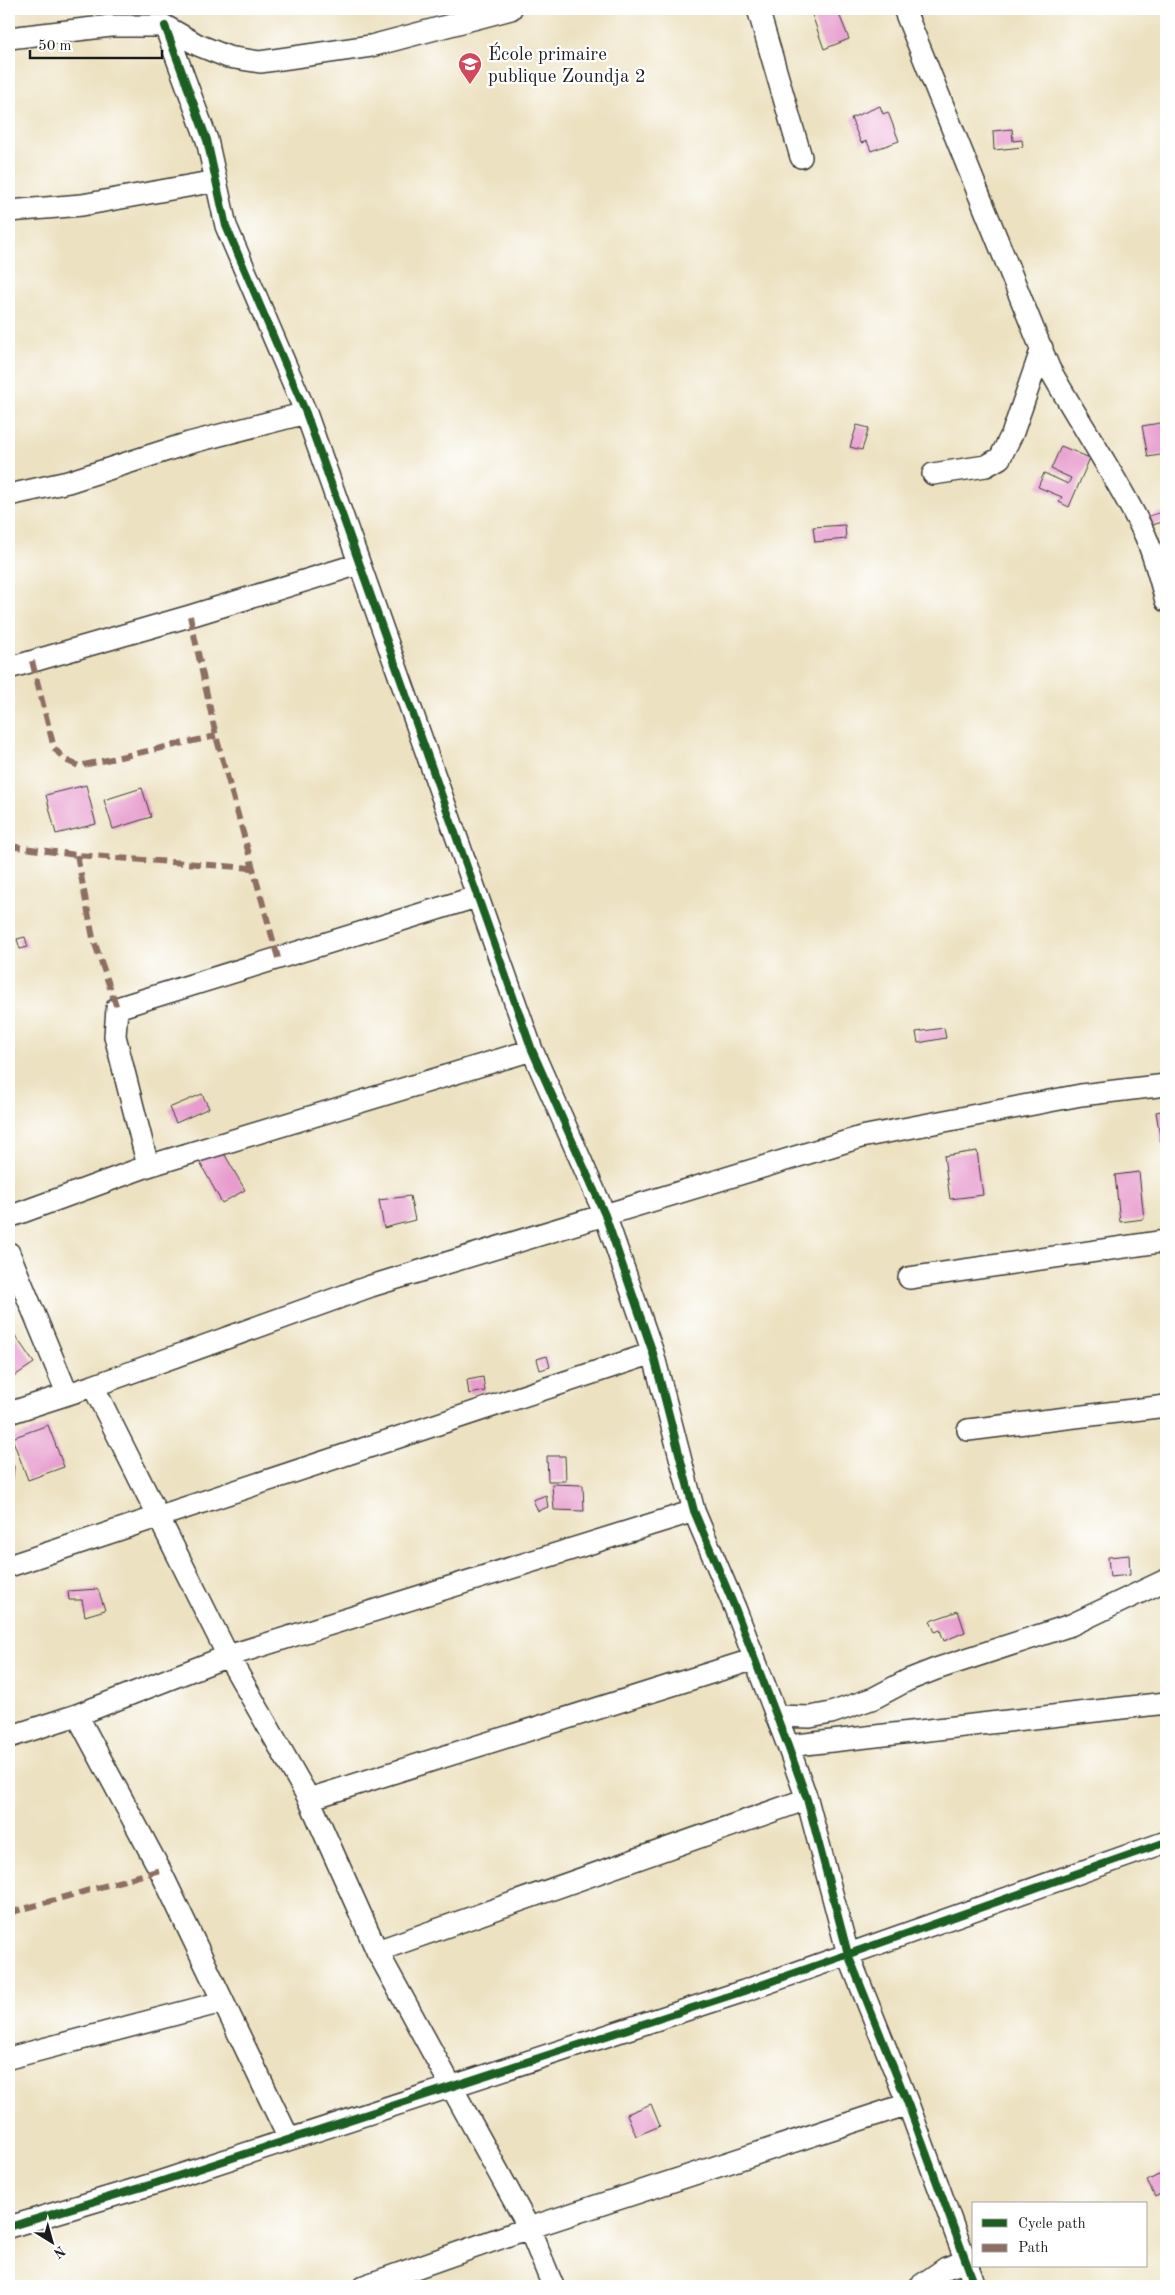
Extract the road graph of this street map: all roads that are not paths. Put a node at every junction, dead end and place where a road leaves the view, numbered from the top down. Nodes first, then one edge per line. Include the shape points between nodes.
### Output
1 (510, 9) edge
2 (758, 9) edge
3 (904, 9) edge
4 (165, 26) junction
5 (9, 38) edge
6 (801, 157) dead end
7 (216, 181) junction
8 (9, 211) edge
9 (1042, 348) junction
10 (306, 413) junction
11 (933, 474) dead end
12 (9, 495) edge
13 (359, 564) junction
14 (1166, 601) edge
15 (9, 668) edge
16 (476, 897) junction
17 (532, 1050) junction
18 (1166, 1084) edge
19 (148, 1166) junction
20 (605, 1215) junction
21 (9, 1217) edge
22 (1166, 1241) edge
23 (9, 1253) edge
24 (909, 1278) dead end
25 (653, 1353) junction
26 (93, 1386) junction
27 (67, 1393) junction
28 (1166, 1406) edge
29 (9, 1413) edge
30 (968, 1430) dead end
31 (694, 1511) junction
32 (157, 1515) junction
33 (9, 1566) edge
34 (1166, 1580) edge
35 (228, 1656) junction
36 (755, 1659) junction
37 (1166, 1702) edge
38 (77, 1714) junction
39 (776, 1716) junction
40 (9, 1737) edge
41 (788, 1746) junction
42 (309, 1799) junction
43 (807, 1799) junction
44 (1166, 1824) edge
45 (1159, 1844) edge
46 (377, 1951) junction
47 (848, 1954) junction
48 (222, 2002) junction
49 (9, 2058) edge
50 (452, 2086) junction
51 (908, 2104) junction
52 (289, 2139) junction
53 (9, 2227) edge
54 (530, 2228) junction
55 (966, 2261) junction
56 (369, 2286) edge
57 (553, 2286) edge
58 (920, 2286) edge
59 (975, 2286) edge

1 - 4 street via 371,46 260,62 228,57
2 - 6 street
3 - 9 street
4 - 5 street via 111,26
4 - 7 street via 207,140
7 - 8 street via 82,205
7 - 10 street via 226,226
9 - 11 street via 1013,432 1000,458 986,466
9 - 14 street via 1073,412 1101,455 1145,536
10 - 12 street via 189,444 68,482
10 - 13 street
13 - 15 street
13 - 16 street
16 - 17 street
16 - 19 street via 117,1008 115,1036
17 - 19 street
17 - 20 street
18 - 20 street via 1081,1095 861,1137
19 - 21 street
20 - 25 street
20 - 26 street via 371,1286
22 - 24 street
23 - 27 street
25 - 31 street
25 - 32 street
26 - 27 street
26 - 32 street
27 - 29 street
28 - 30 street
31 - 35 street
31 - 36 street
32 - 33 street
32 - 35 street
34 - 39 street via 1071,1624 936,1669 874,1698 831,1713 810,1717
35 - 38 street
35 - 42 street
36 - 39 street
36 - 42 street
37 - 41 street
38 - 40 street
38 - 48 street via 160,1870
39 - 41 street
41 - 43 street
42 - 46 street
43 - 46 street
43 - 47 street
44 - 45 street
45 - 47 street
46 - 50 street via 414,2023
47 - 50 street
47 - 51 street
48 - 49 street
48 - 52 street
50 - 52 street
50 - 54 street
51 - 54 street
51 - 55 street
52 - 53 street
54 - 56 street
54 - 57 street
55 - 58 street via 946,2268
55 - 59 street

